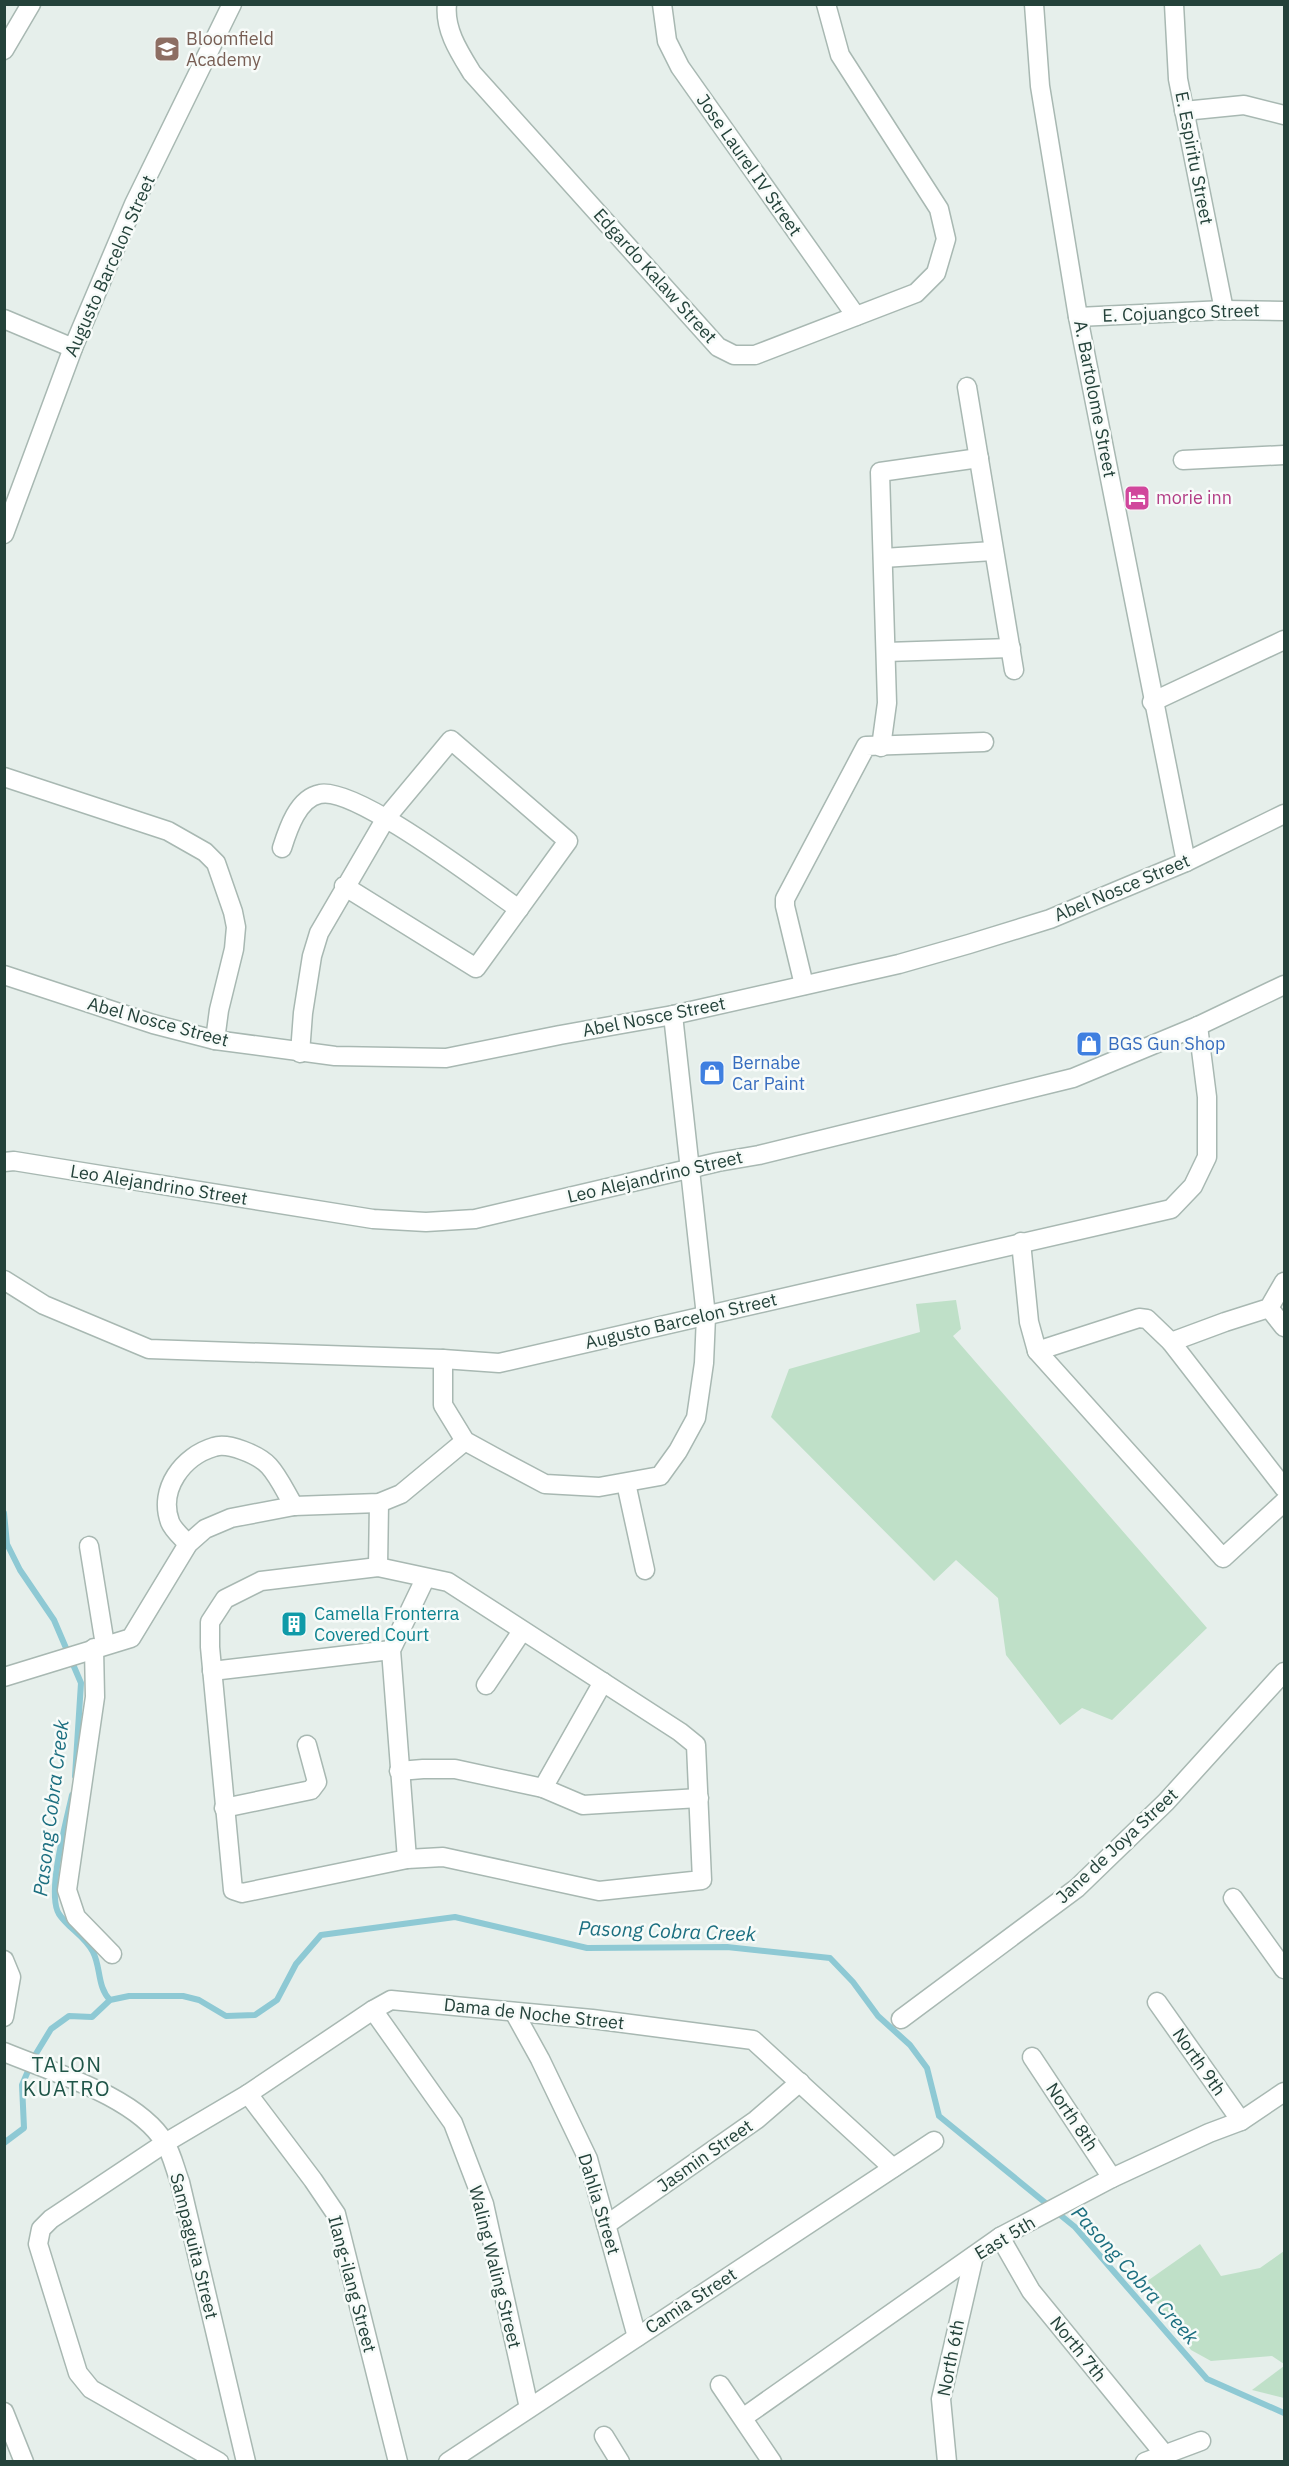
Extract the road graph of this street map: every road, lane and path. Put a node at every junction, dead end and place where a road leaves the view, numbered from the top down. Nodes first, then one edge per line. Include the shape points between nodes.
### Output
1 (31, 4) edge
2 (232, 4) edge
3 (447, 4) edge
4 (662, 4) edge
5 (826, 4) edge
6 (1034, 4) edge
7 (1174, 4) edge
8 (4, 50) edge
9 (1184, 111) junction
10 (1284, 115) edge
11 (1224, 310) junction
12 (1284, 311) edge
13 (855, 316) junction
14 (1078, 317) junction
15 (4, 319) edge
16 (73, 348) junction
17 (967, 387) dead end
18 (1284, 455) edge
19 (979, 458) junction
20 (1183, 460) dead end
21 (4, 534) edge
22 (993, 550) junction
23 (883, 558) junction
24 (1284, 640) edge
25 (1011, 648) junction
26 (886, 652) junction
27 (1014, 670) dead end
28 (1152, 702) junction
29 (984, 742) dead end
30 (881, 747) junction
31 (4, 777) edge
32 (1284, 814) edge
33 (386, 818) junction
34 (282, 848) dead end
35 (1186, 862) junction
36 (345, 886) junction
37 (519, 909) junction
38 (4, 975) edge
39 (804, 985) junction
40 (1284, 985) edge
41 (673, 1015) junction
42 (1198, 1026) junction
43 (215, 1040) junction
44 (300, 1053) junction
45 (4, 1162) edge
46 (690, 1169) junction
47 (1021, 1242) junction
48 (4, 1280) edge
49 (1284, 1282) edge
50 (1269, 1308) junction
51 (706, 1316) junction
52 (1284, 1327) edge
53 (1171, 1342) junction
54 (1037, 1351) junction
55 (443, 1359) junction
56 (465, 1441) junction
57 (626, 1483) junction
58 (1284, 1488) edge
59 (1284, 1502) edge
60 (379, 1503) junction
61 (294, 1506) junction
62 (188, 1544) junction
63 (89, 1546) dead end
64 (378, 1567) junction
65 (645, 1570) dead end
66 (425, 1579) junction
67 (522, 1630) junction
68 (94, 1648) junction
69 (391, 1650) junction
70 (212, 1671) junction
71 (1284, 1672) edge
72 (4, 1677) edge
73 (603, 1682) junction
74 (486, 1685) dead end
75 (307, 1744) dead end
76 (399, 1772) junction
77 (543, 1788) junction
78 (699, 1798) junction
79 (224, 1808) junction
80 (407, 1859) junction
81 (1233, 1898) dead end
82 (112, 1953) dead end
83 (4, 1960) edge
84 (1284, 1969) edge
85 (1157, 2002) dead end
86 (373, 2010) junction
87 (514, 2012) junction
88 (4, 2017) edge
89 (901, 2019) dead end
90 (11, 2055) edge
91 (1032, 2057) dead end
92 (800, 2082) junction
93 (1284, 2092) edge
94 (248, 2094) junction
95 (1241, 2121) junction
96 (934, 2141) dead end
97 (165, 2143) junction
98 (893, 2168) junction
99 (1112, 2178) junction
100 (606, 2225) junction
101 (1000, 2237) junction
102 (974, 2256) junction
103 (637, 2337) junction
104 (720, 2385) dead end
105 (529, 2408) junction
106 (4, 2412) edge
107 (744, 2417) junction
108 (603, 2436) dead end
109 (1201, 2441) dead end
110 (1165, 2455) junction
111 (24, 2462) edge
112 (219, 2462) edge
113 (246, 2462) edge
114 (398, 2462) edge
115 (448, 2462) edge
116 (620, 2462) edge
117 (772, 2462) edge
118 (947, 2462) edge
119 (1144, 2462) edge

1 - 8 street
2 - 16 street, Augusto Barcelon Street via 135,204
3 - 13 street, Edgardo Kalaw Street via 455,45 472,73 718,347 734,355 755,355
4 - 13 street, Jose Laurel IV Street via 668,41 680,67
5 - 13 street, Edgardo Kalaw Street via 840,55 939,209 946,239 936,273 916,293
6 - 14 street, A. Bartolome Street via 1040,86
7 - 9 street, E. Espiritu Street
9 - 10 street via 1244,105
9 - 11 street, E. Espiritu Street
11 - 12 street, E. Cojuangco Street
11 - 14 street, E. Cojuangco Street
14 - 28 street, A. Bartolome Street
15 - 16 street
16 - 21 street, Augusto Barcelon Street
17 - 19 street
18 - 20 street
19 - 22 street
19 - 23 street via 882,471
22 - 23 street
22 - 25 street
23 - 26 street
24 - 28 street
25 - 26 street
25 - 27 street
26 - 30 street via 887,703
28 - 35 street, A. Bartolome Street
29 - 30 street
30 - 39 street via 866,746 785,899
31 - 43 street via 168,831 205,852 216,863 236,927
32 - 35 street, Abel Nosce Street
33 - 34 street via 338,796 320,794 310,797 301,807
33 - 36 street
33 - 37 street
33 - 37 street via 451,740 568,841
35 - 39 street, Abel Nosce Street via 1050,919 899,964
36 - 37 street via 476,968
36 - 44 street via 319,933 312,956
38 - 43 street, Abel Nosce Street
39 - 41 street, Abel Nosce Street
40 - 42 street, Leo Alejandrino Street
41 - 44 street, Abel Nosce Street via 446,1058
41 - 46 street
42 - 46 street, Leo Alejandrino Street via 1073,1078
42 - 47 street, Augusto Barcelon Street via 1207,1097 1207,1157 1192,1186 1171,1209
43 - 44 street, Abel Nosce Street
45 - 46 street, Leo Alejandrino Street via 373,1220 426,1222 475,1219
46 - 51 street
47 - 51 street, Augusto Barcelon Street
47 - 54 street via 1029,1322
48 - 55 street, Augusto Barcelon Street via 44,1305 149,1349
49 - 50 street
50 - 52 street
50 - 53 street
51 - 55 street, Augusto Barcelon Street via 499,1363
51 - 57 street via 696,1418 660,1476
53 - 54 street via 1147,1319 1139,1318
53 - 58 street
54 - 59 street via 1223,1558
55 - 56 street via 443,1405
56 - 57 street via 546,1484
56 - 60 street via 401,1494
57 - 65 street
60 - 61 street
60 - 64 street
61 - 62 street via 231,1518 205,1529
61 - 62 street via 270,1466 252,1453 216,1446 192,1457 173,1477 168,1498 170,1523
62 - 68 street via 131,1638
63 - 68 street
64 - 66 street
64 - 70 street via 261,1581 225,1599 210,1622
66 - 67 street via 448,1582
66 - 69 street
67 - 73 street
67 - 74 street
68 - 72 street
68 - 82 street via 95,1697 67,1890 76,1917
69 - 70 street
69 - 76 street
70 - 79 street
71 - 89 street, Jane de Joya Street via 1166,1802 1077,1888
73 - 77 street
73 - 78 street via 696,1744
75 - 79 street via 317,1782 311,1790
76 - 77 street via 455,1769
76 - 80 street
77 - 78 street via 583,1805
78 - 80 street via 702,1880 599,1891 442,1857
79 - 80 street via 233,1890 242,1893
81 - 84 street
83 - 88 street via 11,1977
85 - 95 street, North 9th
86 - 87 street, Dama de Noche Street via 391,2000
86 - 94 street, Dama de Noche Street
86 - 105 street, Waling Waling Street via 453,2123 484,2204
87 - 92 street, Dama de Noche Street via 753,2040
87 - 100 street, Dahlia Street via 588,2158
90 - 97 street, Sampaguita Street via 136,2111
91 - 99 street, North 8th
92 - 98 street, Dama de Noche Street
92 - 100 street, Jasmin Street via 756,2120
93 - 95 street, East 5th
94 - 97 street, Dama de Noche Street
94 - 114 street, Ilang-ilang Street via 336,2214
95 - 99 street, East 5th
96 - 98 street, Camia Street
97 - 112 street, Dama de Noche Street via 51,2219 41,2229 38,2244 78,2373 91,2389
97 - 113 street, Sampaguita Street via 180,2182
98 - 103 street, Camia Street
99 - 101 street, East 5th
100 - 103 street, Dahlia Street
101 - 102 street, East 5th
101 - 110 street, North 7th via 1031,2291
102 - 107 street, East 5th
102 - 118 street, North 6th via 941,2399
103 - 105 street, Camia Street
104 - 107 street
105 - 115 street, Camia Street
106 - 111 street
107 - 117 street
108 - 116 street
109 - 110 street
110 - 119 street

